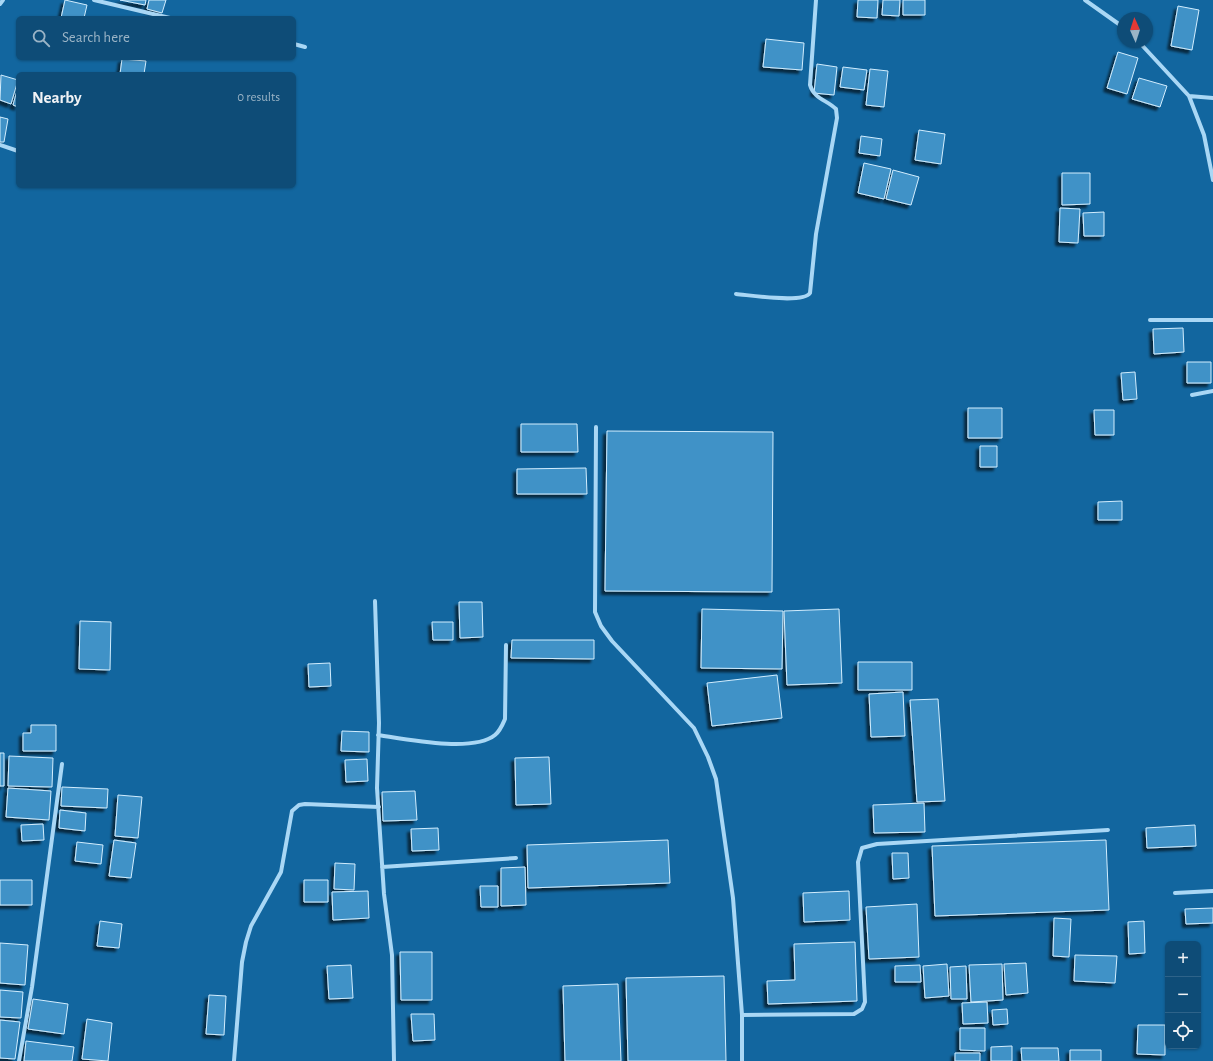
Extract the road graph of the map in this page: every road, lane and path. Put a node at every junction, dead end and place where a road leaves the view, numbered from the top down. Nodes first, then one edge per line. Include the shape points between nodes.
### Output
1 (3, 0) edge
2 (94, 0) edge
3 (816, 0) edge
4 (1085, 0) edge
5 (0, 4) edge
6 (162, 16) edge
7 (1117, 24) edge
8 (296, 45) edge
9 (305, 47) dead end
10 (1145, 48) edge
11 (1189, 96) junction
12 (1213, 98) edge
13 (0, 145) edge
14 (16, 150) edge
15 (1213, 180) edge
16 (736, 294) dead end
17 (1150, 320) dead end
18 (1213, 320) edge
19 (1213, 391) edge
20 (1192, 395) dead end
21 (596, 427) dead end
22 (375, 601) dead end
23 (506, 645) dead end
24 (378, 735) junction
25 (62, 764) dead end
26 (379, 807) junction
27 (1108, 830) dead end
28 (516, 858) dead end
29 (382, 867) junction
30 (1213, 891) edge
31 (1175, 893) dead end
32 (742, 1015) junction
33 (19, 1061) edge
34 (234, 1061) edge
35 (394, 1061) edge
36 (742, 1061) edge

1 - 5 street
2 - 6 street
3 - 16 street via 810,85 816,96 836,109 837,118 816,234 810,294 803,298
4 - 7 street
8 - 9 street
10 - 11 street
11 - 12 street
11 - 15 street via 1204,135
13 - 14 street
17 - 18 street
19 - 20 street
21 - 32 street via 595,612 612,641 694,728 708,757 716,780 733,898
22 - 24 street
23 - 24 street via 505,719 495,736 471,743 425,743
24 - 26 street
25 - 33 street via 32,987
26 - 29 street
26 - 34 street via 305,804 292,811 281,872 251,926 246,942
27 - 32 street via 877,844 862,848 858,862 865,1002 862,1009 854,1014
28 - 29 street
29 - 35 street via 392,955
30 - 31 street
32 - 36 street

